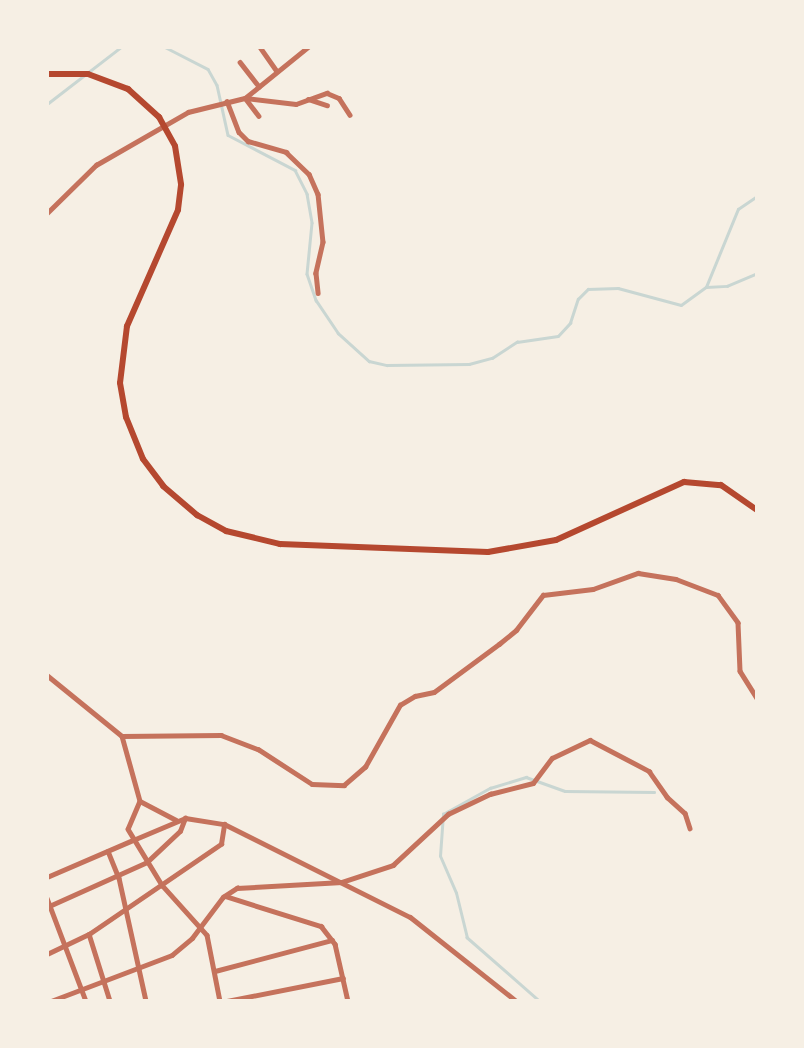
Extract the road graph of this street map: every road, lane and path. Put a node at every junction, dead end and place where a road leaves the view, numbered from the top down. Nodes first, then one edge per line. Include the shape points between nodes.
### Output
1 (260, 47) edge
2 (309, 47) edge
3 (240, 62) dead end
4 (276, 70) junction
5 (47, 74) edge
6 (259, 86) junction
7 (245, 98) junction
8 (307, 99) junction
9 (226, 101) junction
10 (327, 105) dead end
11 (351, 115) dead end
12 (259, 116) dead end
13 (47, 213) edge
14 (318, 293) dead end
15 (757, 510) edge
16 (47, 675) edge
17 (757, 698) edge
18 (122, 736) junction
19 (140, 801) junction
20 (185, 818) junction
21 (176, 820) junction
22 (224, 824) junction
23 (690, 828) dead end
24 (133, 840) junction
25 (108, 851) junction
26 (147, 862) junction
27 (47, 877) edge
28 (119, 878) junction
29 (342, 882) junction
30 (162, 885) junction
31 (225, 896) junction
32 (47, 898) edge
33 (49, 906) edge
34 (123, 909) junction
35 (200, 927) junction
36 (89, 934) junction
37 (332, 940) junction
38 (68, 944) junction
39 (47, 954) edge
40 (138, 967) junction
41 (215, 971) junction
42 (104, 978) junction
43 (344, 978) junction
44 (82, 986) junction
45 (51, 1001) edge
46 (86, 1001) edge
47 (110, 1001) edge
48 (146, 1001) edge
49 (220, 1001) edge
50 (227, 1001) edge
51 (348, 1001) edge
52 (516, 1001) edge

1 - 4 street
2 - 4 street
3 - 6 street
4 - 6 street
5 - 15 main road via 88,74 114,82 141,98 172,138 181,186 173,227 124,336 120,374 127,417 152,472 186,507 226,531 289,544 488,552 543,544 590,527 661,489 694,481 721,485
6 - 7 street
7 - 8 street via 296,104
7 - 9 street
7 - 12 street
8 - 10 street
8 - 11 street via 327,93 339,97
9 - 13 street via 188,112 96,165
9 - 14 street via 239,132 248,141 286,152 309,174 318,194 323,231
16 - 18 street
17 - 18 street via 740,671 738,622 718,594 676,579 638,573 593,589 543,595 499,644 439,689 400,705 365,767 344,785 312,784 258,750 221,735
18 - 19 street
19 - 21 street
19 - 24 street via 129,822
20 - 21 street
20 - 22 street
20 - 26 street via 171,841
21 - 24 street
22 - 29 street
22 - 30 street via 221,844
23 - 29 street via 685,813 649,771 590,740 552,758 533,783 490,794 448,814 393,865
24 - 25 street
24 - 26 street
25 - 27 street
25 - 28 street
26 - 28 street
26 - 30 street
28 - 33 street
28 - 34 street
29 - 31 street via 237,888
29 - 52 street via 424,927
30 - 34 street
30 - 35 street
31 - 35 street
31 - 37 street via 315,922
32 - 33 street
33 - 38 street
34 - 36 street
34 - 40 street
35 - 40 street via 172,955
35 - 41 street via 207,935
36 - 38 street
36 - 42 street
37 - 41 street
37 - 43 street
38 - 39 street
38 - 44 street
40 - 42 street
40 - 48 street
41 - 49 street
42 - 44 street
42 - 47 street
43 - 50 street
43 - 51 street
44 - 45 street
44 - 46 street

